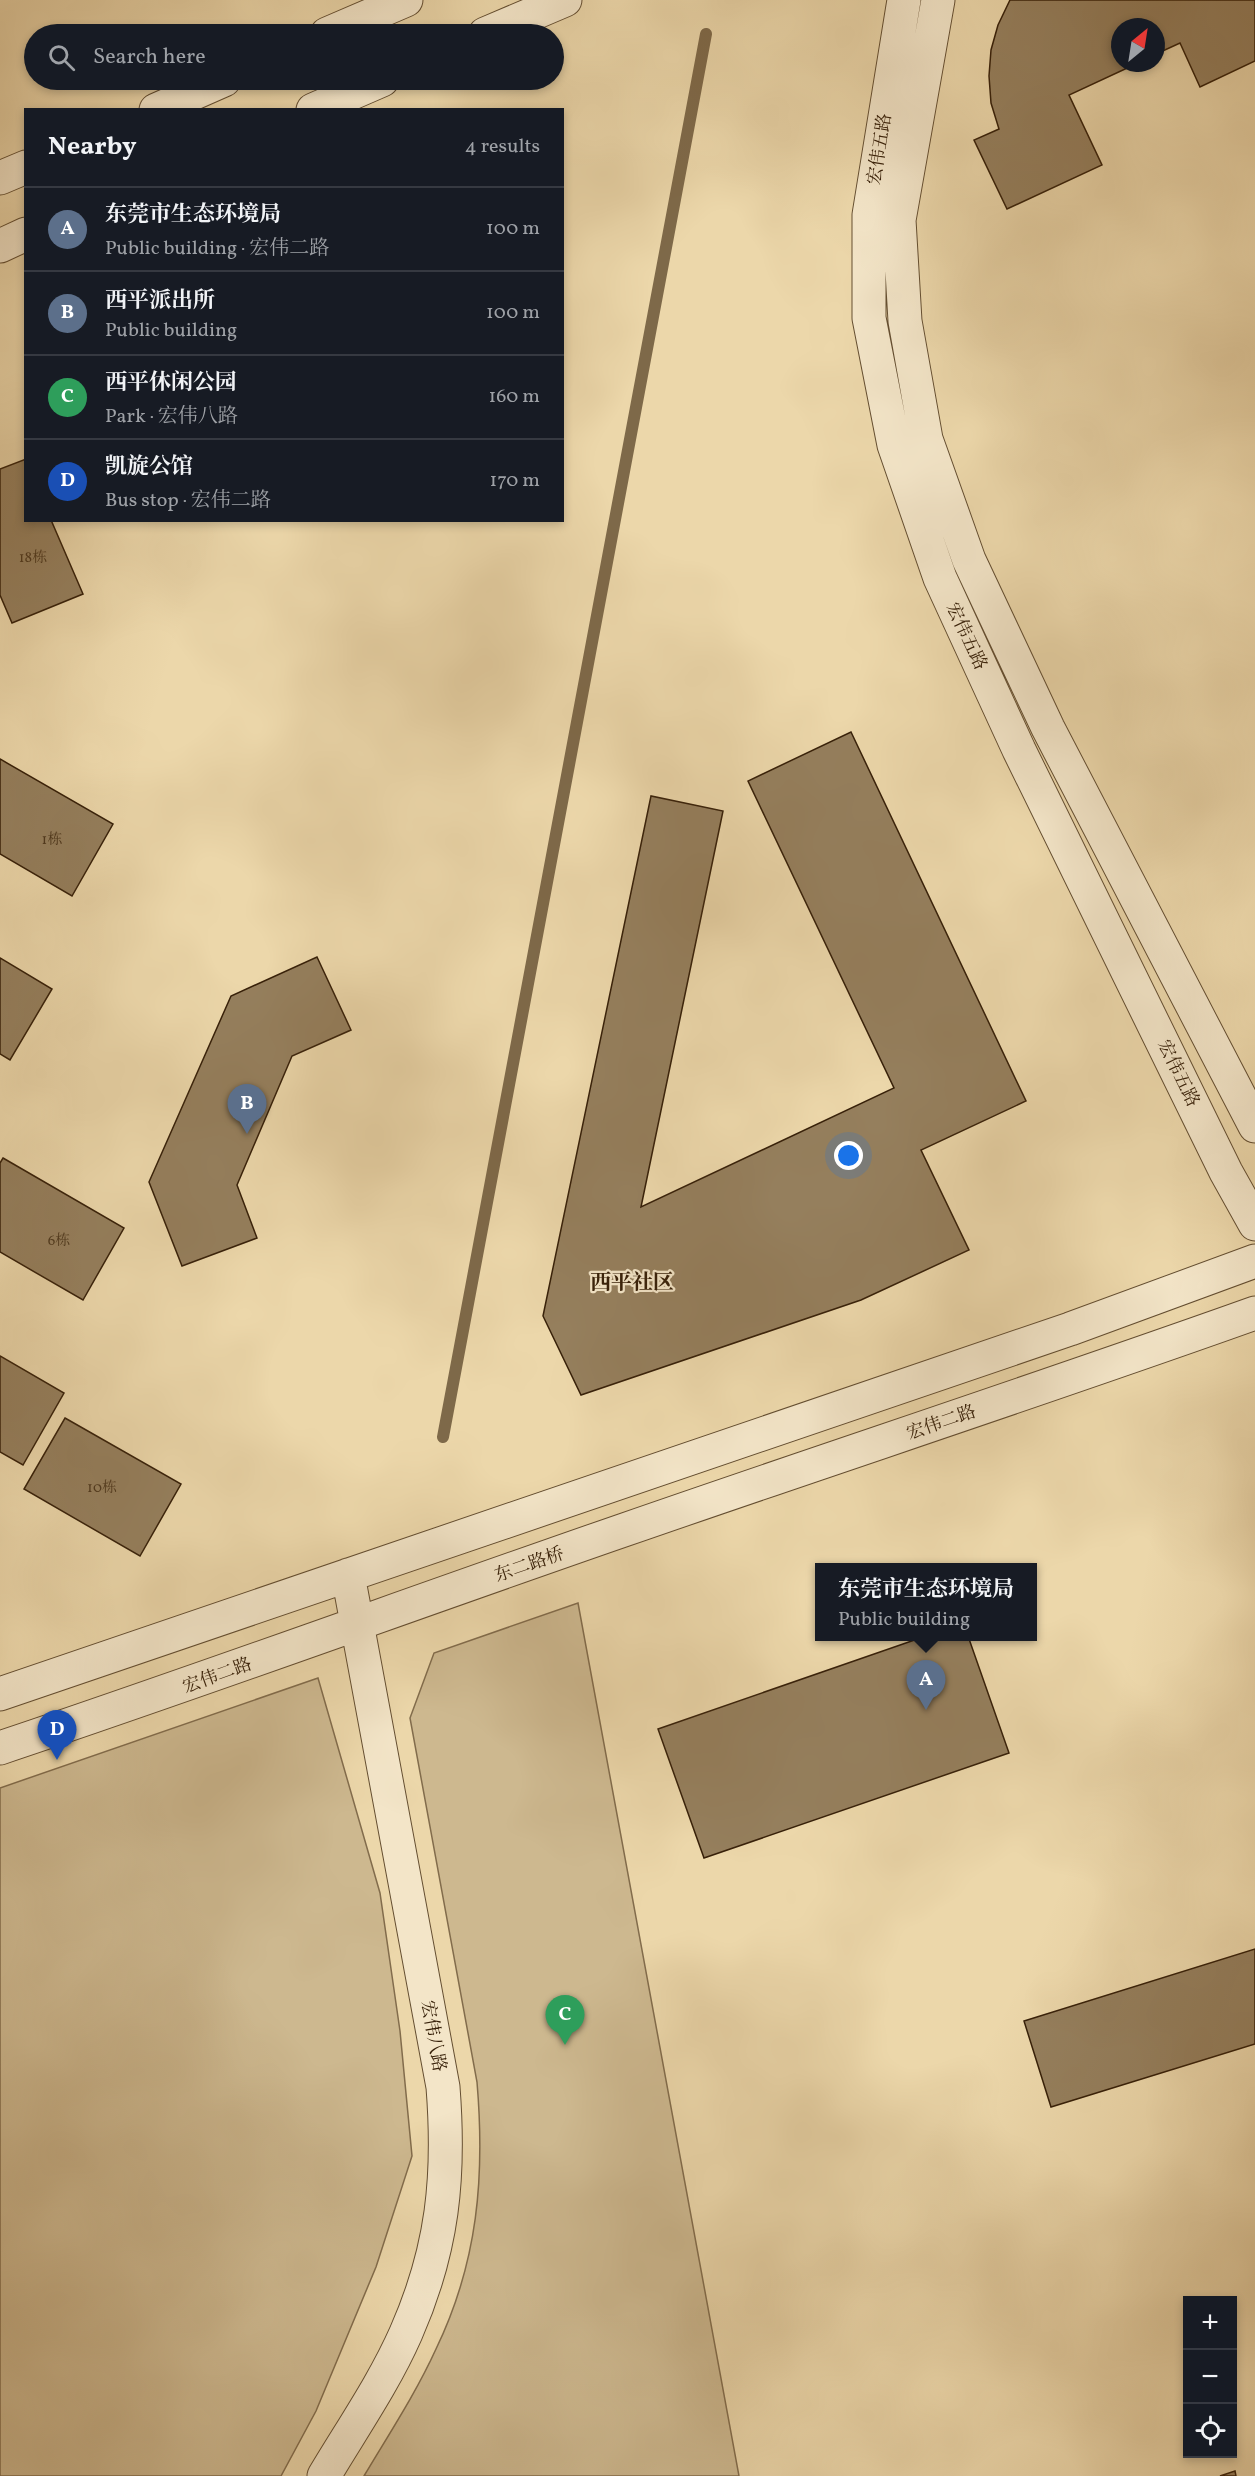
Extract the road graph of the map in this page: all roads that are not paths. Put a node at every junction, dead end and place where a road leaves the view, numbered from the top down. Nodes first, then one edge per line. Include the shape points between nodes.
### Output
1 (406, 0) edge
2 (904, 0) edge
3 (938, 0) edge
4 (551, 6) edge
5 (350, 24) edge
6 (509, 24) edge
7 (201, 90) edge
8 (359, 90) edge
9 (161, 108) edge
10 (318, 108) edge
11 (24, 168) edge
12 (0, 178) edge
13 (24, 235) edge
14 (0, 246) edge
15 (1255, 1125) edge
16 (1255, 1224) edge
17 (1255, 1261) edge
18 (1255, 1313) edge
19 (626, 1530) joint
20 (348, 1575) junction
21 (432, 1597) joint
22 (357, 1625) junction
23 (0, 1694) edge
24 (0, 1748) edge
25 (324, 2476) edge

1 - 5 street
2 - 16 street, 宏伟五路 via 869,215 869,318 894,445 940,578 1019,750
3 - 15 street, 宏伟五路 via 899,220 905,321 926,439 969,561 1048,728
4 - 6 street
7 - 9 street
8 - 10 street
11 - 12 street
13 - 14 street
17 - 20 street via 1070,1329
18 - 19 street, 宏伟二路
19 - 21 street, 东二路桥
20 - 22 street, 宏伟八路
20 - 23 street
21 - 22 street, 宏伟二路
22 - 24 street, 宏伟二路
22 - 25 street, 宏伟八路 via 443,2086 447,2137 445,2187 424,2287 405,2334

